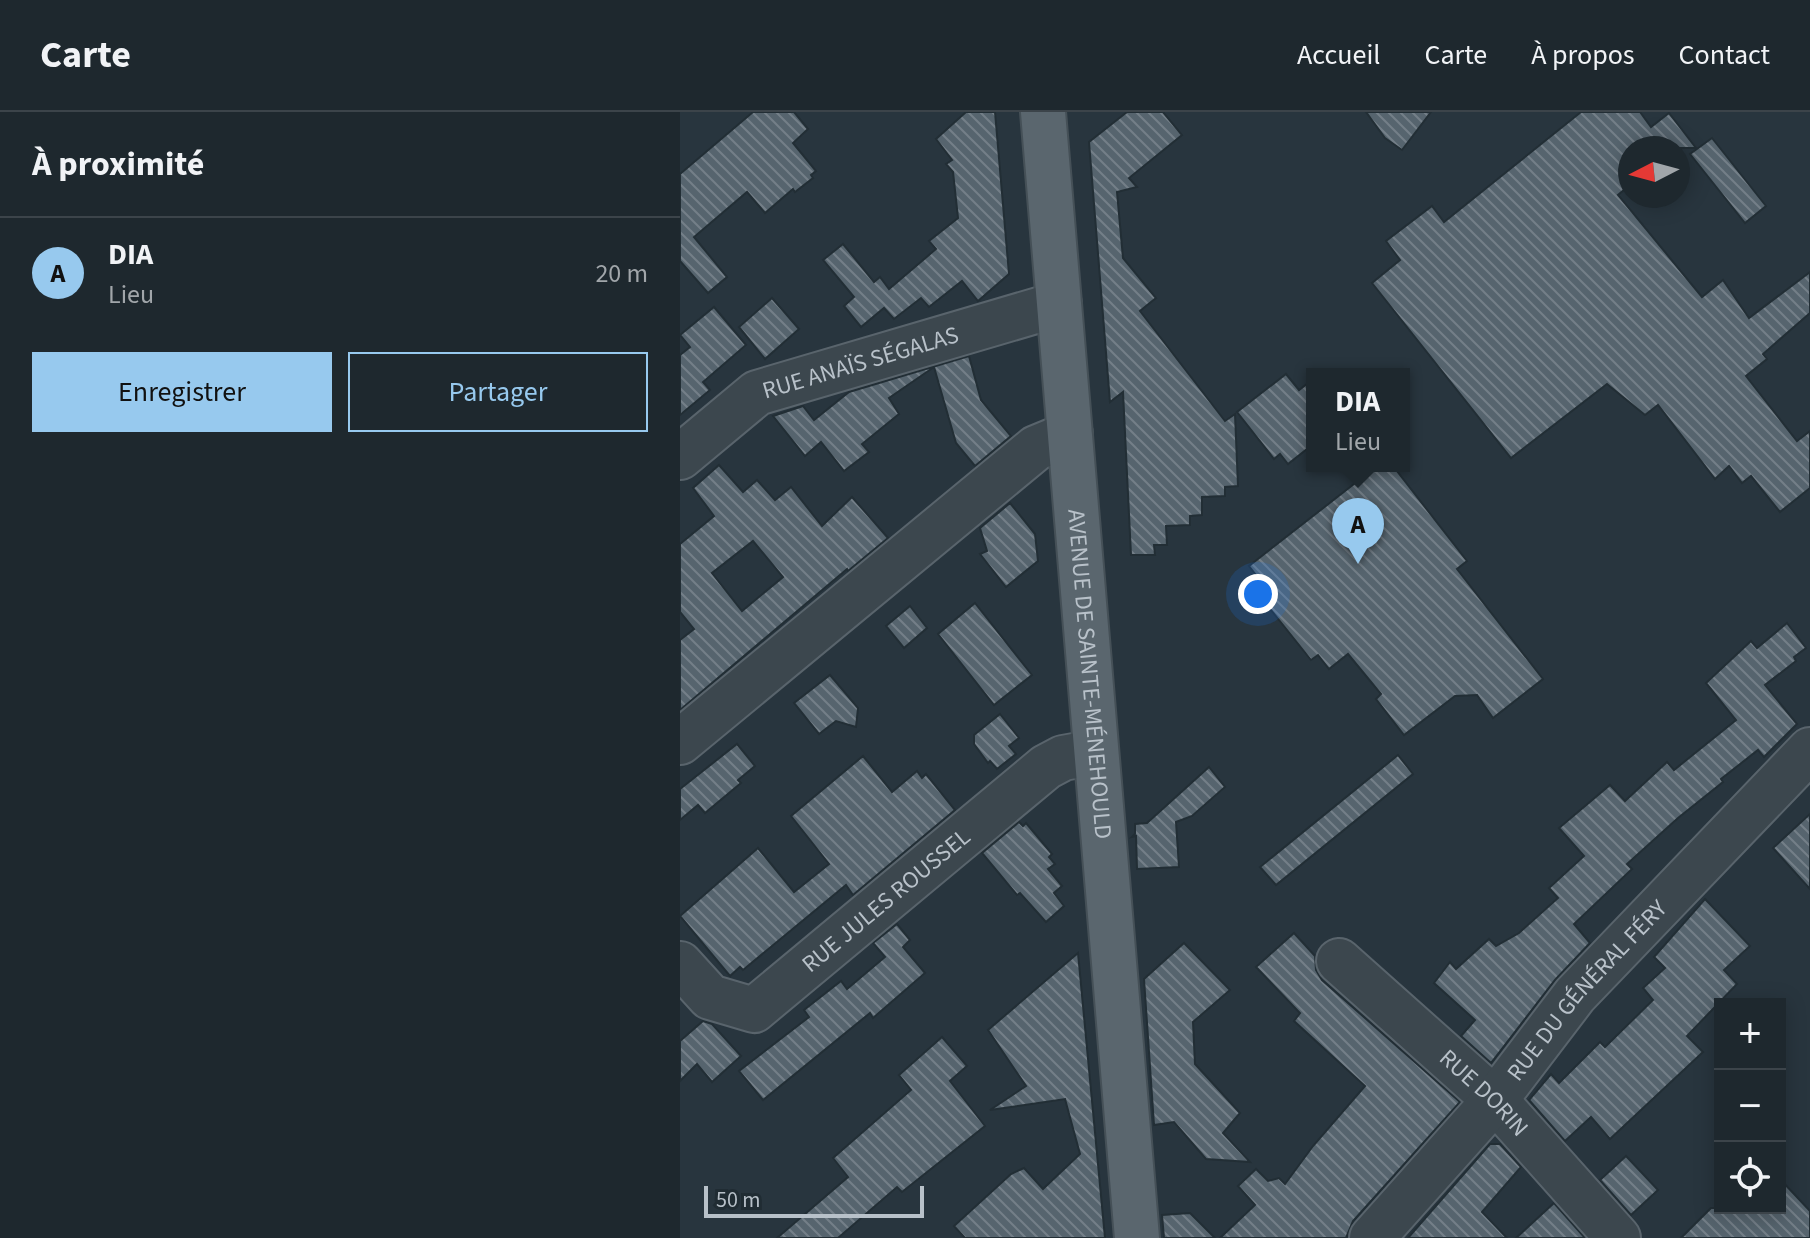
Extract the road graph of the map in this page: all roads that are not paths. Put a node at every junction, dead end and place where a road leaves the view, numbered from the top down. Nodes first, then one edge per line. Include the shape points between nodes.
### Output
1 (1043, 112) edge
2 (1059, 304) junction
3 (1070, 434) junction
4 (680, 457) edge
5 (680, 742) edge
6 (1810, 750) edge
7 (1096, 752) junction
8 (1339, 961) dead end
9 (680, 964) edge
10 (1495, 1100) junction
11 (1137, 1238) edge
12 (1372, 1238) edge
13 (1618, 1238) edge

1 - 2 main road, AVENUE DE SAINTE-MÉNEHOULD
2 - 3 main road, AVENUE DE SAINTE-MÉNEHOULD
2 - 4 street, RUE ANAÏS SÉGALAS via 757,393
3 - 5 street via 1036,448
3 - 7 main road, AVENUE DE SAINTE-MÉNEHOULD
6 - 10 street, RUE DU GÉNÉRAL FÉRY via 1575,995
7 - 9 street, RUE JULES ROUSSEL via 1046,767 754,1010 710,997
7 - 11 main road, AVENUE DE SAINTE-MÉNEHOULD
8 - 10 street, RUE DORIN
10 - 12 street, RUE DU GÉNÉRAL FÉRY
10 - 13 street, RUE DORIN

